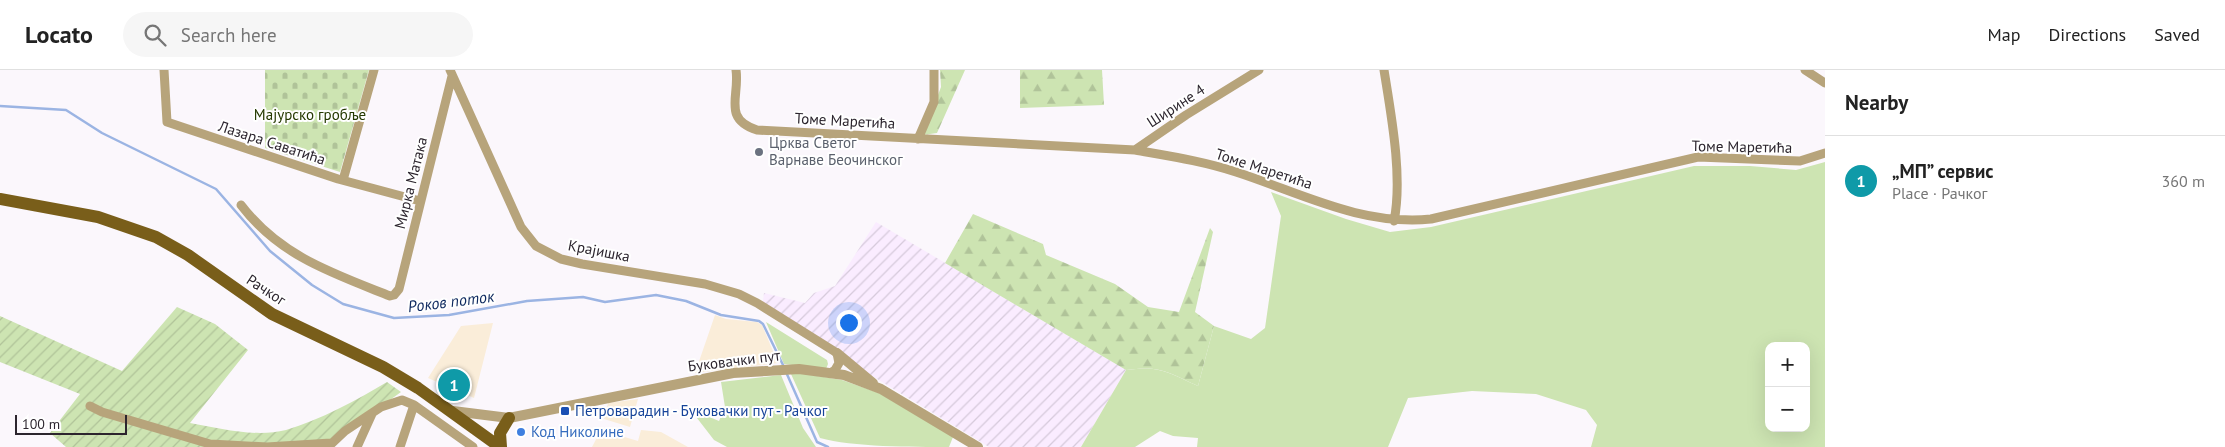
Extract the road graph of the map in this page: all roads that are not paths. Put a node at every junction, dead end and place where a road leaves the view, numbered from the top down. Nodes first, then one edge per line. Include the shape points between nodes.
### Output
1 (164, 70) edge
2 (374, 70) edge
3 (736, 70) edge
4 (934, 70) edge
5 (1259, 70) edge
6 (1384, 70) edge
7 (1805, 70) edge
8 (451, 73) edge
9 (1825, 83) edge
10 (918, 139) junction
11 (1135, 150) junction
12 (1825, 153) edge
13 (343, 180) junction
14 (0, 199) edge
15 (420, 201) junction
16 (241, 205) dead end
17 (1394, 220) junction
18 (837, 353) junction
19 (830, 373) junction
20 (881, 390) junction
21 (414, 405) junction
22 (90, 406) dead end
23 (453, 411) junction
24 (372, 414) junction
25 (509, 418) junction
26 (329, 445) edge
27 (357, 447) edge
28 (400, 447) edge
29 (473, 447) edge
30 (500, 447) edge
31 (978, 447) edge

1 - 13 street, Лазара Саватића via 167,122
2 - 13 street
3 - 10 street, Томе Маретића via 735,111 742,122 752,128
4 - 10 street via 934,102
5 - 11 street, Ширине 4
6 - 17 street via 1397,194
7 - 9 street
8 - 15 street, Мирка Матака
8 - 18 street, Крајишка via 521,227 541,250 582,264 732,291 758,303
10 - 11 street, Томе Маретића
11 - 17 street, Томе Маретића via 1236,172 1365,216
12 - 17 street, Томе Маретића via 1792,162 1698,157 1431,219
13 - 15 street, Лазара Саватића
14 - 23 main road, Рачког via 98,217 156,237 188,255 272,314 396,375
15 - 16 street, Мирка Матака via 399,289 390,296 310,264 260,228
18 - 19 street via 839,363
18 - 20 street
19 - 20 street, Буковачки пут via 856,379
19 - 25 street, Буковачки пут via 784,369 733,373
20 - 31 street, Буковачки пут
21 - 24 street via 396,401
21 - 28 street
21 - 29 street
22 - 26 street via 210,444 267,447
23 - 25 street, Буковачки пут
23 - 30 main road, Рачког
24 - 26 street
24 - 27 street
25 - 30 main road via 500,433

